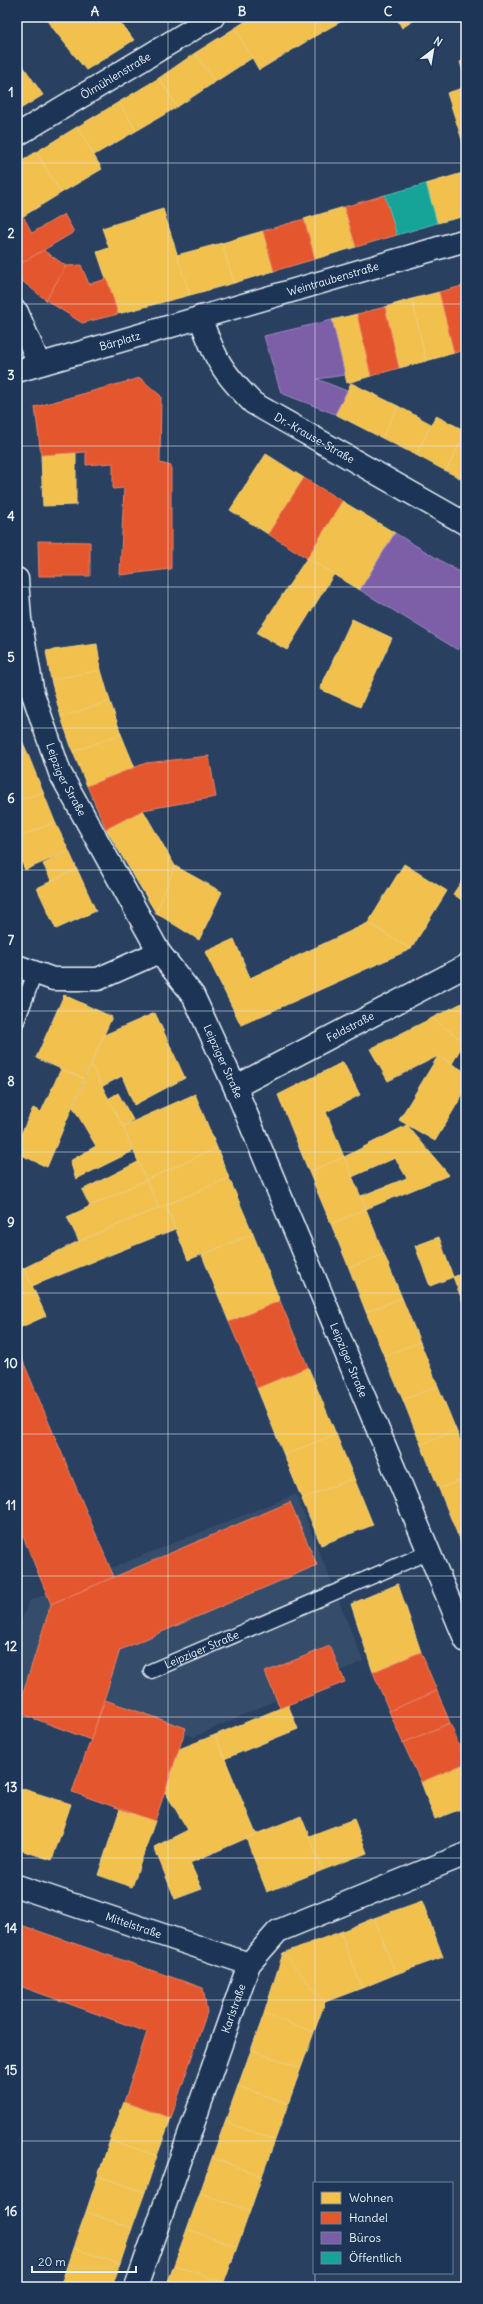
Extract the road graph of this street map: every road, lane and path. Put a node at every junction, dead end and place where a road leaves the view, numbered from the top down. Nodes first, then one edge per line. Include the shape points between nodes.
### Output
1 (214, 17) edge
2 (17, 135) edge
3 (466, 240) edge
4 (17, 312) edge
5 (200, 317) junction
6 (39, 364) junction
7 (17, 371) edge
8 (466, 524) edge
9 (17, 579) edge
10 (159, 952) junction
11 (466, 966) edge
12 (26, 969) edge
13 (17, 1021) edge
14 (234, 1087) junction
15 (428, 1552) junction
16 (466, 1642) edge
17 (151, 1671) dead end
18 (466, 1854) edge
19 (17, 1886) edge
20 (249, 1964) junction
21 (136, 2287) edge

1 - 2 street, Ölmühlenstraße
3 - 5 street, Weintraubenstraße
4 - 6 street
5 - 6 street, Bärplatz
5 - 8 street, Dr.-Krause-Straße via 218,362 229,379 253,403
6 - 7 street, Bärplatz
9 - 10 street, Leipziger Straße via 20,619 33,694 60,773
10 - 12 street via 98,979 53,979
10 - 14 street, Leipziger Straße via 193,995
11 - 14 street, Feldstraße
12 - 13 lane
14 - 15 street, Leipziger Straße
15 - 16 street, Leipziger Straße
15 - 17 lane, Leipziger Straße
18 - 20 street, Karlstraße via 278,1931
19 - 20 street, Mittelstraße
20 - 21 street, Karlstraße

